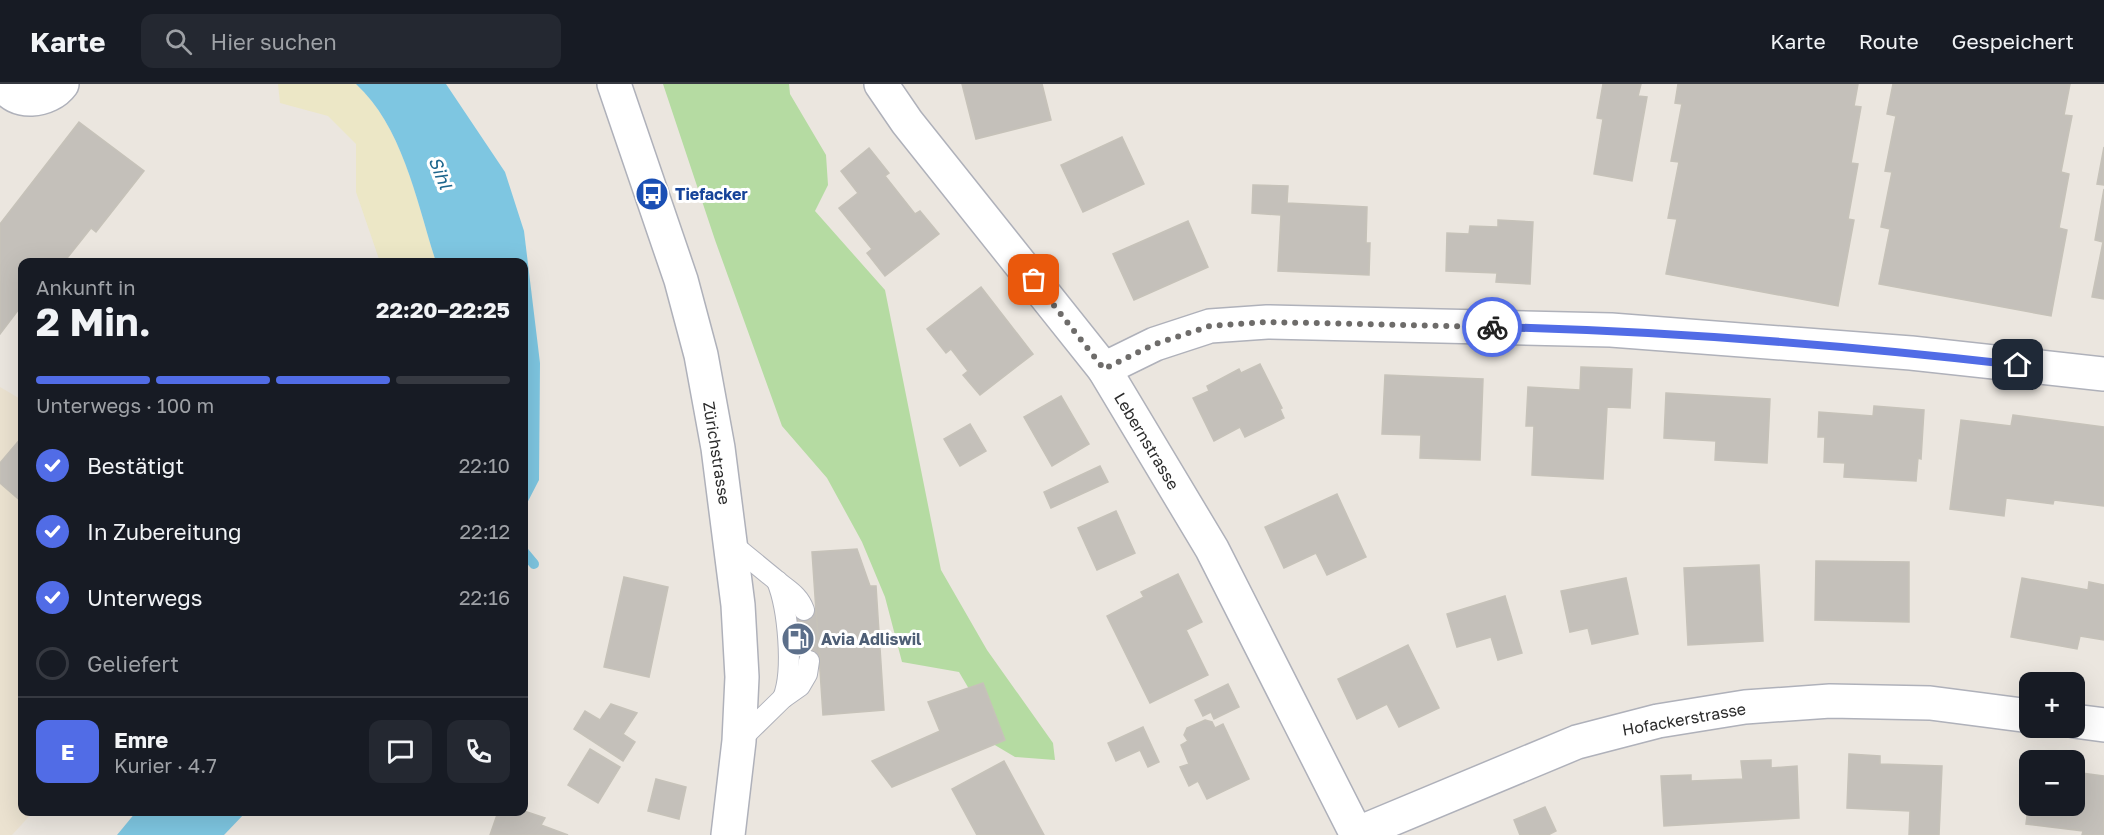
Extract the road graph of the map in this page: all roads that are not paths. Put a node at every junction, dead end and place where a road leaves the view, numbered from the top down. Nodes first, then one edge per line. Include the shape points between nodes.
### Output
1 (4, 84) edge
2 (62, 84) edge
3 (614, 84) edge
4 (880, 84) edge
5 (1104, 369) junction
6 (2104, 374) edge
7 (732, 544) junction
8 (777, 581) junction
9 (804, 610) dead end
10 (809, 661) dead end
11 (783, 698) junction
12 (2019, 715) edge
13 (2085, 722) edge
14 (2104, 725) edge
15 (739, 741) junction
16 (728, 835) edge
17 (1356, 835) edge

1 - 2 street via 8,91 23,99 54,93
3 - 7 street, Zürichstrasse via 681,280 701,355
4 - 5 street, Lebernstrasse
5 - 6 street via 1155,344 1210,326 1267,322 1611,330 1911,353
5 - 17 street, Lebernstrasse via 1212,549
7 - 8 lane
7 - 15 street, Zürichstrasse via 742,677
8 - 9 lane via 790,590
8 - 11 lane via 785,611 789,662
10 - 11 lane via 800,686
11 - 15 lane
12 - 17 street, Hofackerstrasse via 1930,703 1830,701 1745,707 1658,721 1577,742
13 - 14 street
15 - 16 street, Zürichstrasse

